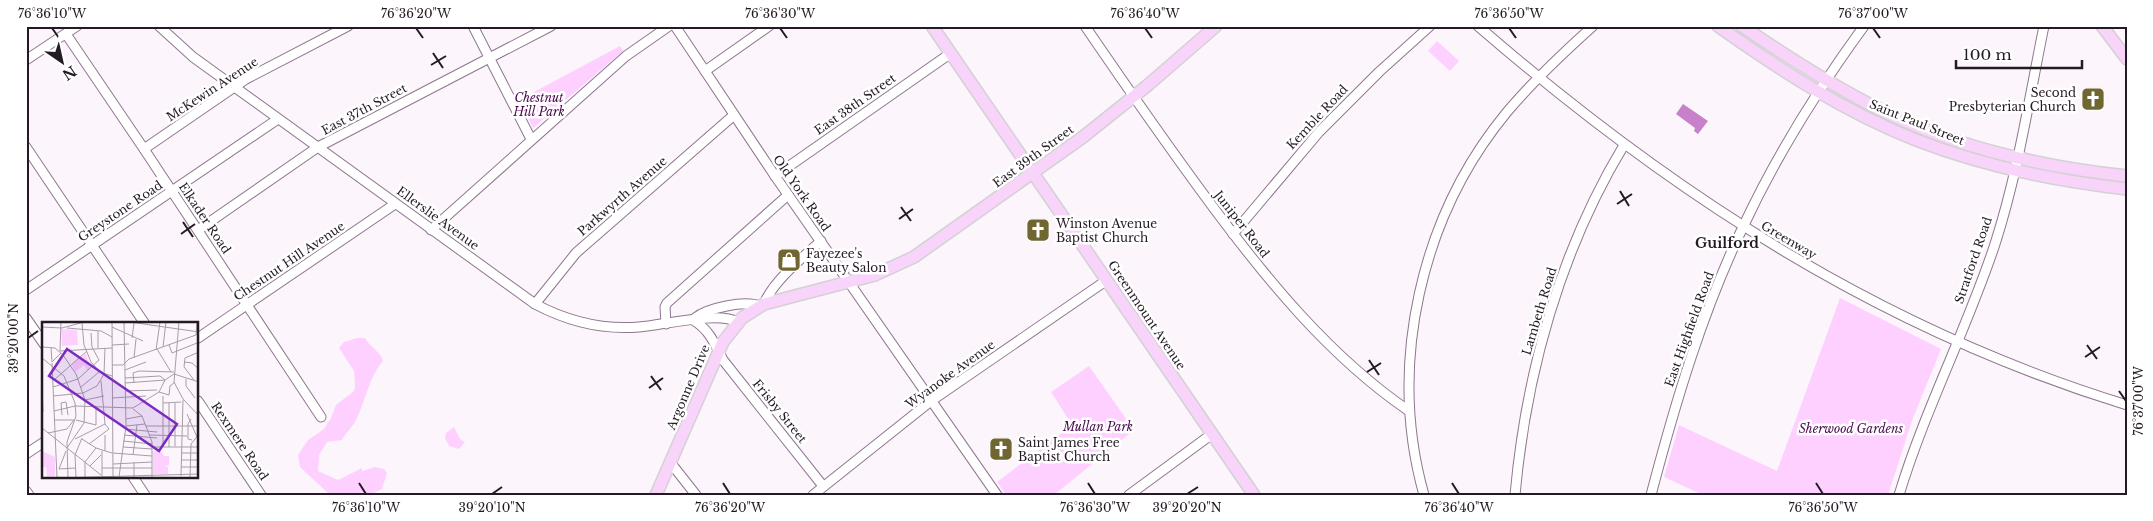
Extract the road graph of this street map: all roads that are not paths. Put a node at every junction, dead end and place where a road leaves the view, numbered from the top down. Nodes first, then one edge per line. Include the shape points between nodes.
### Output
1 (77, 26) edge
2 (159, 26) edge
3 (348, 26) edge
4 (473, 26) edge
5 (551, 26) edge
6 (669, 26) edge
7 (675, 26) edge
8 (769, 26) edge
9 (932, 26) edge
10 (1085, 26) edge
11 (1216, 26) edge
12 (1430, 26) edge
13 (1478, 26) edge
14 (1593, 26) edge
15 (1718, 26) edge
16 (1742, 26) edge
17 (1864, 26) edge
18 (2044, 26) edge
19 (2102, 26) edge
20 (66, 34) junction
21 (951, 53) junction
22 (489, 58) junction
23 (2127, 59) edge
24 (26, 60) edge
25 (705, 71) junction
26 (1538, 78) junction
27 (1826, 79) junction
28 (234, 87) junction
29 (1818, 91) junction
30 (1133, 97) junction
31 (734, 115) junction
32 (278, 119) junction
33 (532, 139) junction
34 (1624, 146) junction
35 (26, 147) edge
36 (318, 147) junction
37 (144, 149) junction
38 (2018, 157) junction
39 (2014, 170) junction
40 (1033, 173) junction
41 (775, 176) junction
42 (2127, 176) edge
43 (2127, 189) edge
44 (172, 191) junction
45 (788, 194) junction
46 (395, 204) junction
47 (1742, 227) junction
48 (198, 230) junction
49 (430, 230) junction
50 (1233, 234) junction
51 (821, 241) junction
52 (92, 245) junction
53 (1107, 280) junction
54 (850, 282) junction
55 (26, 290) edge
56 (248, 304) junction
57 (535, 304) junction
58 (762, 305) junction
59 (26, 318) edge
60 (692, 320) junction
61 (144, 322) edge
62 (738, 322) junction
63 (666, 324) junction
64 (199, 337) edge
65 (42, 341) edge
66 (1956, 342) junction
67 (718, 351) junction
68 (931, 401) junction
69 (199, 402) edge
70 (2127, 406) edge
71 (1409, 411) junction
72 (321, 417) dead end
73 (1212, 434) junction
74 (42, 443) edge
75 (26, 454) edge
76 (670, 462) junction
77 (134, 478) edge
78 (823, 486) junction
79 (26, 491) edge
80 (993, 493) edge
81 (29, 495) edge
82 (145, 495) edge
83 (262, 495) edge
84 (656, 495) edge
85 (696, 495) edge
86 (813, 495) edge
87 (1129, 495) edge
88 (1254, 495) edge
89 (1424, 495) edge
90 (1515, 495) edge
91 (1651, 495) edge
92 (1899, 495) edge

1 - 20 street
2 - 28 street, Ellerslie Avenue via 180,47
3 - 28 street, McKewin Avenue
4 - 22 street
5 - 22 street, East 37th Street
6 - 33 street via 633,50
7 - 25 street, Old York Road
8 - 25 street
9 - 21 main road, Greenmount Avenue
10 - 30 street, Juniper Road
11 - 30 main road, East 39th Street
12 - 50 street, Kemble Road via 1325,126
13 - 26 street, Greenway
14 - 26 street
15 - 29 main road, Saint Paul Street
16 - 27 main road, Saint Paul Street
17 - 27 street, East Highfield Road
18 - 38 street, Stratford Road
19 - 23 main road
20 - 24 street
20 - 37 street, Elkader Road
21 - 40 main road, Greenmount Avenue
21 - 41 street, East 38th Street
22 - 33 street
22 - 36 street, East 37th Street
25 - 31 street, Old York Road
26 - 34 street, Greenway
26 - 71 street via 1506,113 1482,147 1439,228 1416,312 1410,356
27 - 29 street, East Highfield Road
27 - 38 main road, Saint Paul Street via 1879,110 1944,136
28 - 32 street, Ellerslie Avenue
28 - 37 street, McKewin Avenue
29 - 39 main road, Saint Paul Street via 1915,139
29 - 47 street, East Highfield Road
30 - 40 main road, East 39th Street
30 - 50 street, Juniper Road
31 - 41 street, Old York Road
31 - 57 street, Parkwyrth Avenue via 576,253
32 - 36 street, Ellerslie Avenue
32 - 44 street, Greystone Road
33 - 49 street
34 - 47 street, Greenway
34 - 90 street, Lambeth Road via 1579,232 1554,298 1528,401
35 - 52 street
36 - 46 street, Ellerslie Avenue
36 - 48 street, East 37th Street
37 - 44 street, Elkader Road
38 - 39 street, Stratford Road
38 - 42 main road, Saint Paul Street
39 - 43 main road, Saint Paul Street
39 - 66 street, Stratford Road via 1995,244
40 - 53 main road, Greenmount Avenue
40 - 54 main road, East 39th Street via 904,263 875,276
41 - 45 street, Old York Road
44 - 48 street, Elkader Road
44 - 52 street, Greystone Road
45 - 51 street, Old York Road
45 - 63 street via 667,303
46 - 49 street, Ellerslie Avenue
46 - 56 street, Chestnut Hill Avenue
47 - 66 street, Greenway via 1834,281
47 - 91 street, East Highfield Road via 1684,378
48 - 56 street, Elkader Road
49 - 57 street, Ellerslie Avenue
50 - 71 street, Juniper Road via 1271,282 1335,350
51 - 54 street, Old York Road
51 - 58 street via 779,282
52 - 55 street, Greystone Road
52 - 61 street
53 - 68 street, Wyanoke Avenue
53 - 73 main road, Greenmount Avenue
54 - 58 main road
54 - 68 street, Old York Road
56 - 64 street, Chestnut Hill Avenue
56 - 72 street, Elkader Road
57 - 63 street, Ellerslie Avenue via 562,316 593,324 622,328
58 - 60 street via 740,304 711,311
58 - 62 main road, Argonne Drive
59 - 65 street
60 - 62 street, Ellerslie Avenue via 726,318
60 - 63 street, Ellerslie Avenue
60 - 67 street, Frisby Street via 705,329
62 - 67 main road, Argonne Drive
66 - 70 street, Greenway via 2045,378
66 - 92 street, Stratford Road via 1922,425
67 - 76 main road, Argonne Drive
67 - 78 street, Frisby Street
68 - 78 street, Wyanoke Avenue
68 - 80 street, Old York Road
69 - 83 street, Rexmere Road
71 - 89 street
73 - 87 street
73 - 88 main road, Greenmount Avenue
74 - 75 street
76 - 84 main road, Argonne Drive
76 - 85 street
77 - 82 street
78 - 86 street, Wyanoke Avenue
79 - 81 street

